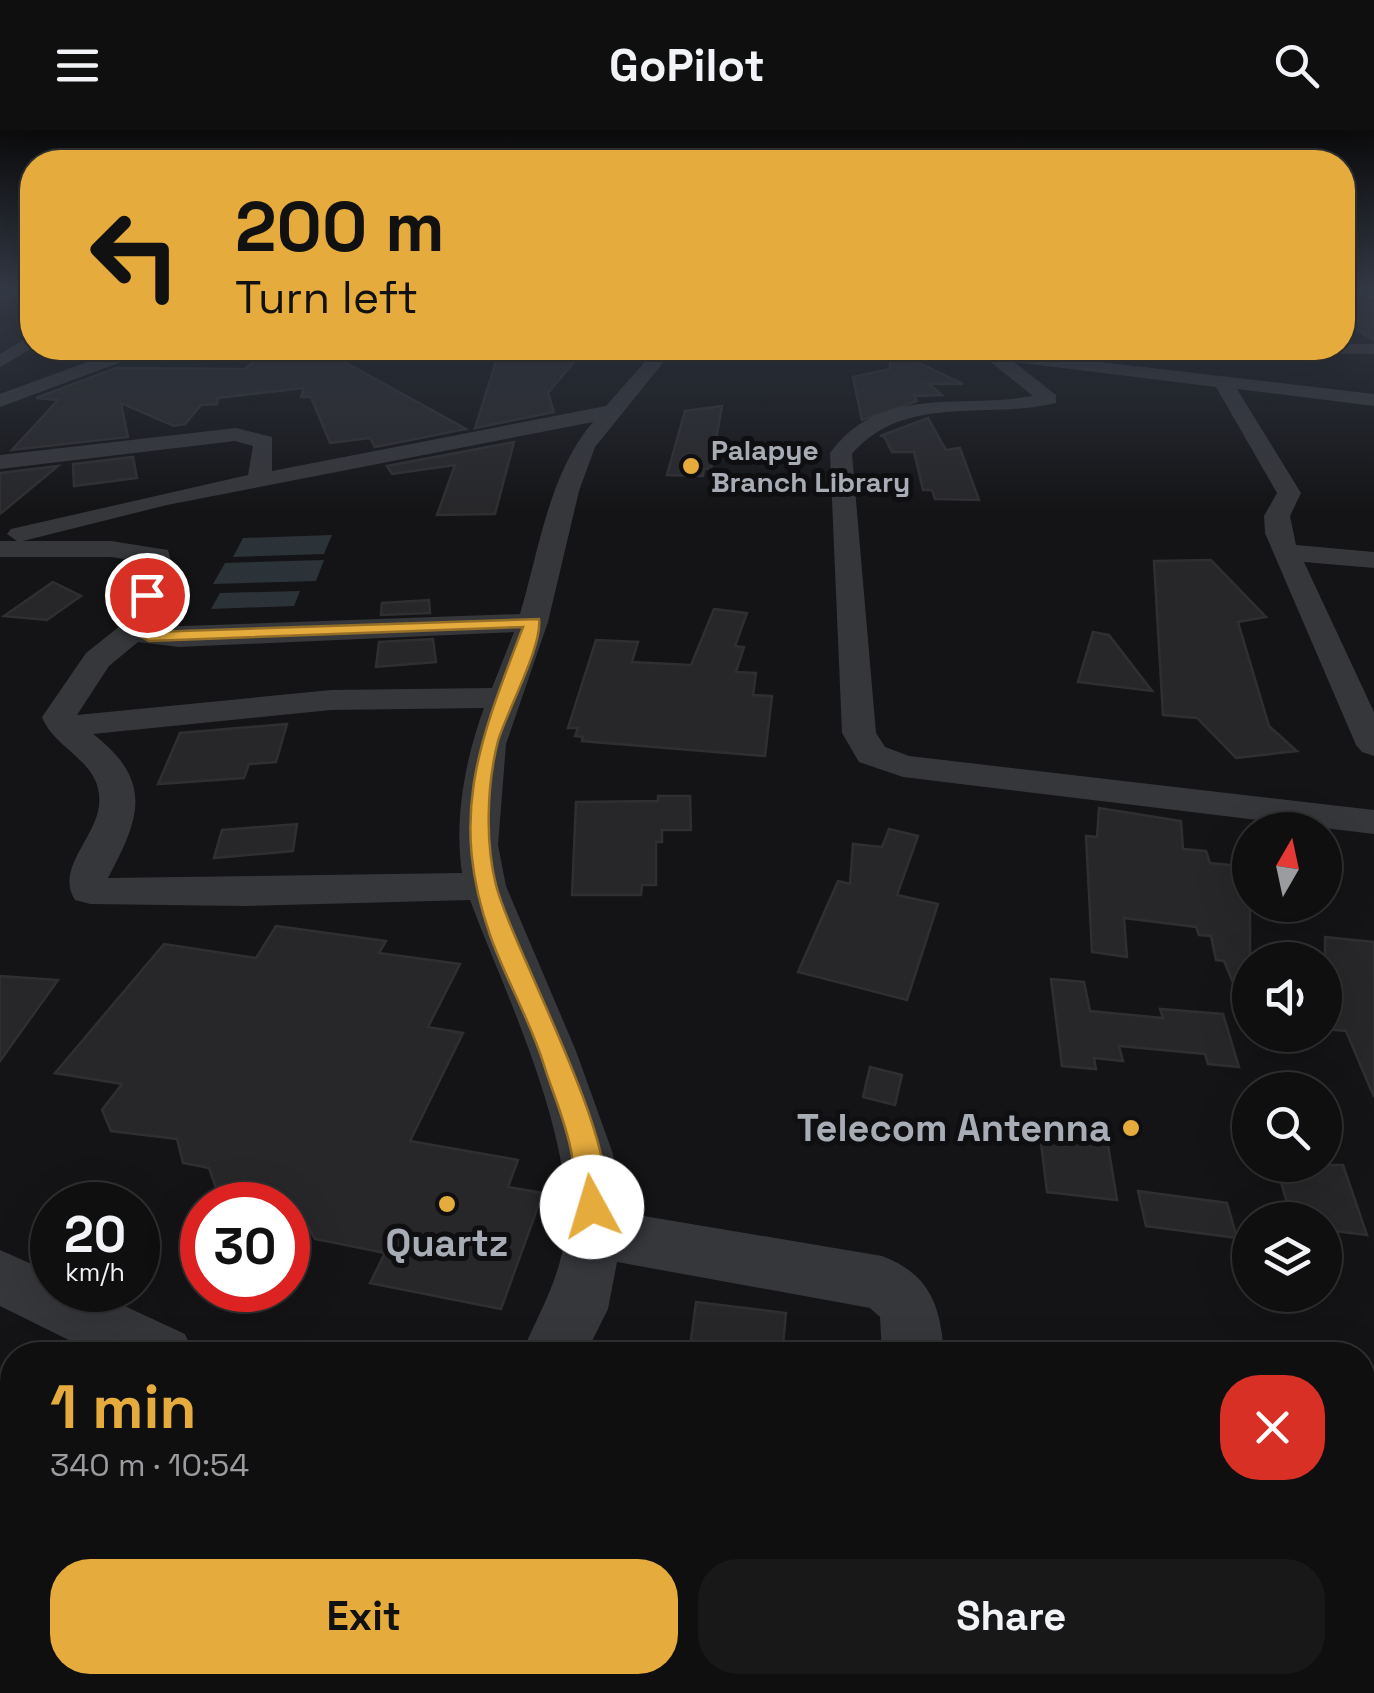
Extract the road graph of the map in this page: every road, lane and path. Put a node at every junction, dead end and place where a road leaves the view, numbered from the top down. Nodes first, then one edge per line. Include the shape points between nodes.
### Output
1 (99, 364) edge
2 (653, 364) edge
3 (1005, 364) edge
4 (1075, 364) edge
5 (1223, 382) junction
6 (1374, 400) edge
7 (0, 401) edge
8 (613, 411) junction
9 (0, 462) edge
10 (259, 478) junction
11 (0, 540) edge
12 (0, 549) edge
13 (1285, 552) junction
14 (1374, 560) edge
15 (533, 622) junction
16 (135, 629) junction
17 (502, 698) junction
18 (62, 727) junction
19 (1374, 746) edge
20 (1374, 822) edge
21 (486, 886) junction
22 (594, 1234) junction
23 (0, 1277) edge
24 (136, 1342) edge
25 (559, 1342) edge
26 (912, 1342) edge

1 - 7 street
2 - 8 street
3 - 20 street via 1049,399 918,407 870,422 841,453 859,733 872,754 902,766
4 - 5 street
5 - 6 street
5 - 13 street via 1289,493 1277,516
8 - 10 street
8 - 15 street via 584,446
9 - 10 street via 236,434 264,442
10 - 11 street via 128,503
12 - 16 street via 111,548 159,556
13 - 14 street
13 - 19 street
15 - 16 street via 179,638
15 - 17 street
16 - 18 street via 97,660 59,716
17 - 18 street via 331,700
17 - 21 street via 488,744 480,820
18 - 21 street via 106,760 118,780 116,826 87,878 90,891
21 - 22 street via 586,1154
22 - 25 street via 578,1309
22 - 26 street via 882,1284 902,1294
23 - 24 street

